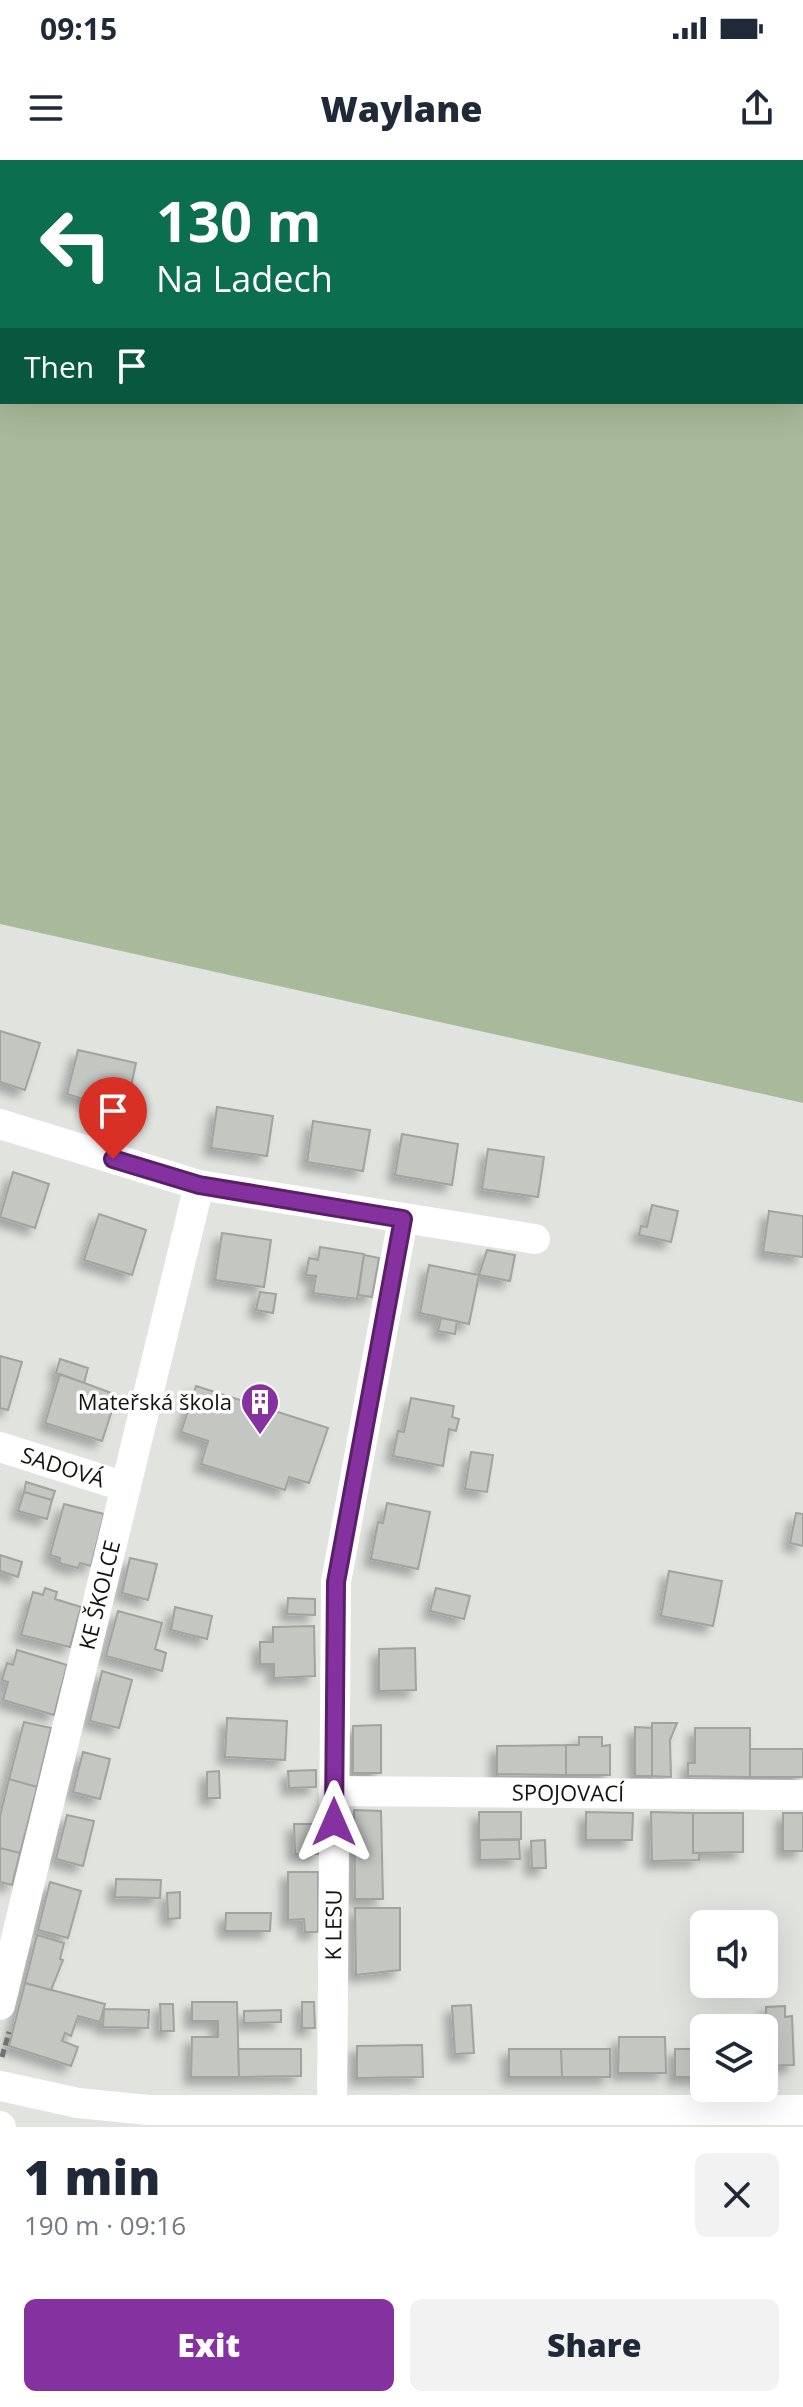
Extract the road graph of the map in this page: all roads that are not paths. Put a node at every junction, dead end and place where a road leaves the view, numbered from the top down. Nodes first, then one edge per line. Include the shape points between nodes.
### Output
1 (0, 1124) edge
2 (199, 1185) junction
3 (403, 1219) junction
4 (535, 1239) dead end
5 (0, 1447) edge
6 (126, 1487) junction
7 (334, 1791) junction
8 (803, 1795) edge
9 (6, 2013) edge
10 (0, 2086) edge
11 (332, 2107) junction
12 (803, 2110) edge

1 - 2 street
2 - 3 street
2 - 6 street, KE ŠKOLCE
3 - 4 street
3 - 7 street, K LESU via 336,1582
5 - 6 street, SADOVÁ
6 - 9 street, KE ŠKOLCE
7 - 8 street, SPOJOVACÍ
7 - 11 street, K LESU
10 - 11 street via 78,2103 148,2110
11 - 12 street

